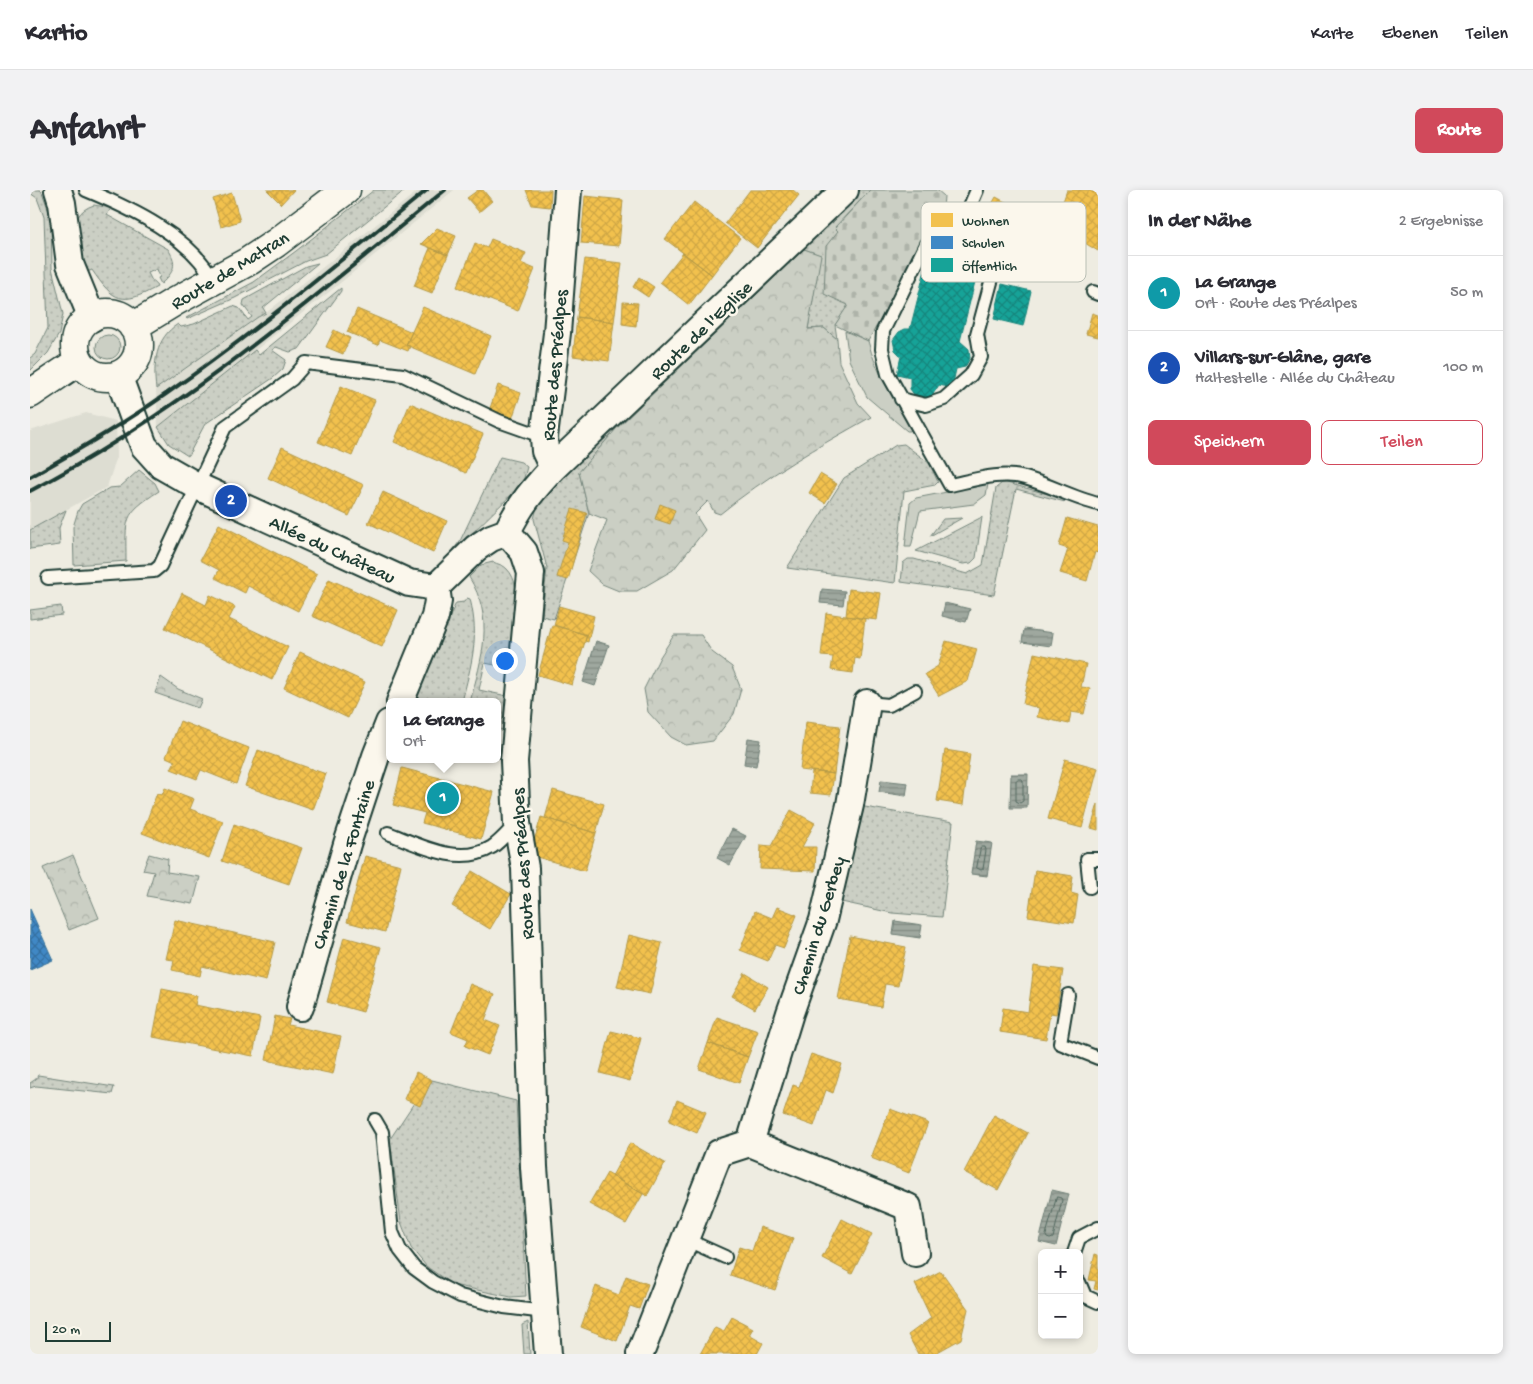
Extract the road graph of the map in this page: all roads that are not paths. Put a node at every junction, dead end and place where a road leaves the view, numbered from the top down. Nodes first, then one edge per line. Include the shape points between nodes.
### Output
1 (58, 190) edge
2 (86, 190) edge
3 (346, 190) edge
4 (568, 190) edge
5 (845, 190) edge
6 (977, 190) edge
7 (972, 202) edge
8 (921, 254) edge
9 (214, 281) junction
10 (991, 282) edge
11 (92, 318) junction
12 (133, 327) junction
13 (79, 361) junction
14 (118, 376) junction
15 (30, 394) edge
16 (901, 399) junction
17 (544, 437) junction
18 (553, 468) junction
19 (197, 486) junction
20 (1098, 504) edge
21 (507, 532) junction
22 (48, 578) dead end
23 (436, 587) junction
24 (915, 691) dead end
25 (402, 698) edge
26 (867, 703) joint
27 (386, 730) edge
28 (517, 823) junction
29 (388, 833) dead end
30 (1098, 858) edge
31 (1090, 887) dead end
32 (1068, 995) dead end
33 (300, 1007) dead end
34 (1098, 1058) edge
35 (375, 1120) dead end
36 (750, 1143) junction
37 (1098, 1228) edge
38 (685, 1239) junction
39 (1075, 1249) edge
40 (915, 1253) dead end
41 (725, 1257) dead end
42 (1083, 1293) edge
43 (1098, 1302) edge
44 (545, 1312) junction
45 (548, 1354) edge
46 (640, 1354) edge

1 - 11 street via 70,264
2 - 9 lane via 113,201 181,240 206,266
3 - 9 main road, Route de Matran via 276,243
4 - 17 street, Route des Préalpes via 557,333
5 - 18 street, Route de l'Eglise
6 - 7 lane
8 - 16 lane via 883,331 882,349 888,374
9 - 12 main road, Route de Matran
10 - 16 lane via 978,334 981,357 971,375 944,399 926,404
11 - 12 main road via 113,314 124,318
11 - 13 main road via 79,330 76,350
12 - 14 main road via 139,340 136,360
13 - 14 main road via 94,375
13 - 15 main road
14 - 19 street, Allée du Château via 144,446 162,466
16 - 20 lane via 950,485 994,476 1024,478
17 - 18 street, Route des Préalpes via 545,451
17 - 19 lane via 499,421 403,375 306,362 292,378 224,427
18 - 21 street, Route des Préalpes via 530,492
19 - 22 lane via 160,566 154,571
19 - 23 street, Allée du Château via 410,583
21 - 23 street via 476,548
21 - 28 street, Route des Préalpes via 524,552 531,572 515,738
23 - 25 street via 435,617
24 - 26 lane via 889,705
26 - 36 street, Chemin du Gerbey via 850,805 822,920
27 - 33 street, Chemin de la Fontaine via 347,844
28 - 29 lane via 492,847 470,856 443,853
28 - 44 street, Route des Préalpes via 525,868 534,1167
30 - 31 lane via 1087,859
32 - 34 lane via 1060,1043
35 - 44 lane via 382,1132 392,1232 400,1250 414,1268 460,1296 504,1307
36 - 38 street via 719,1153
36 - 40 street via 908,1207
37 - 39 lane via 1079,1238
38 - 41 lane
38 - 46 street
42 - 43 lane
44 - 45 street, Route des Préalpes

